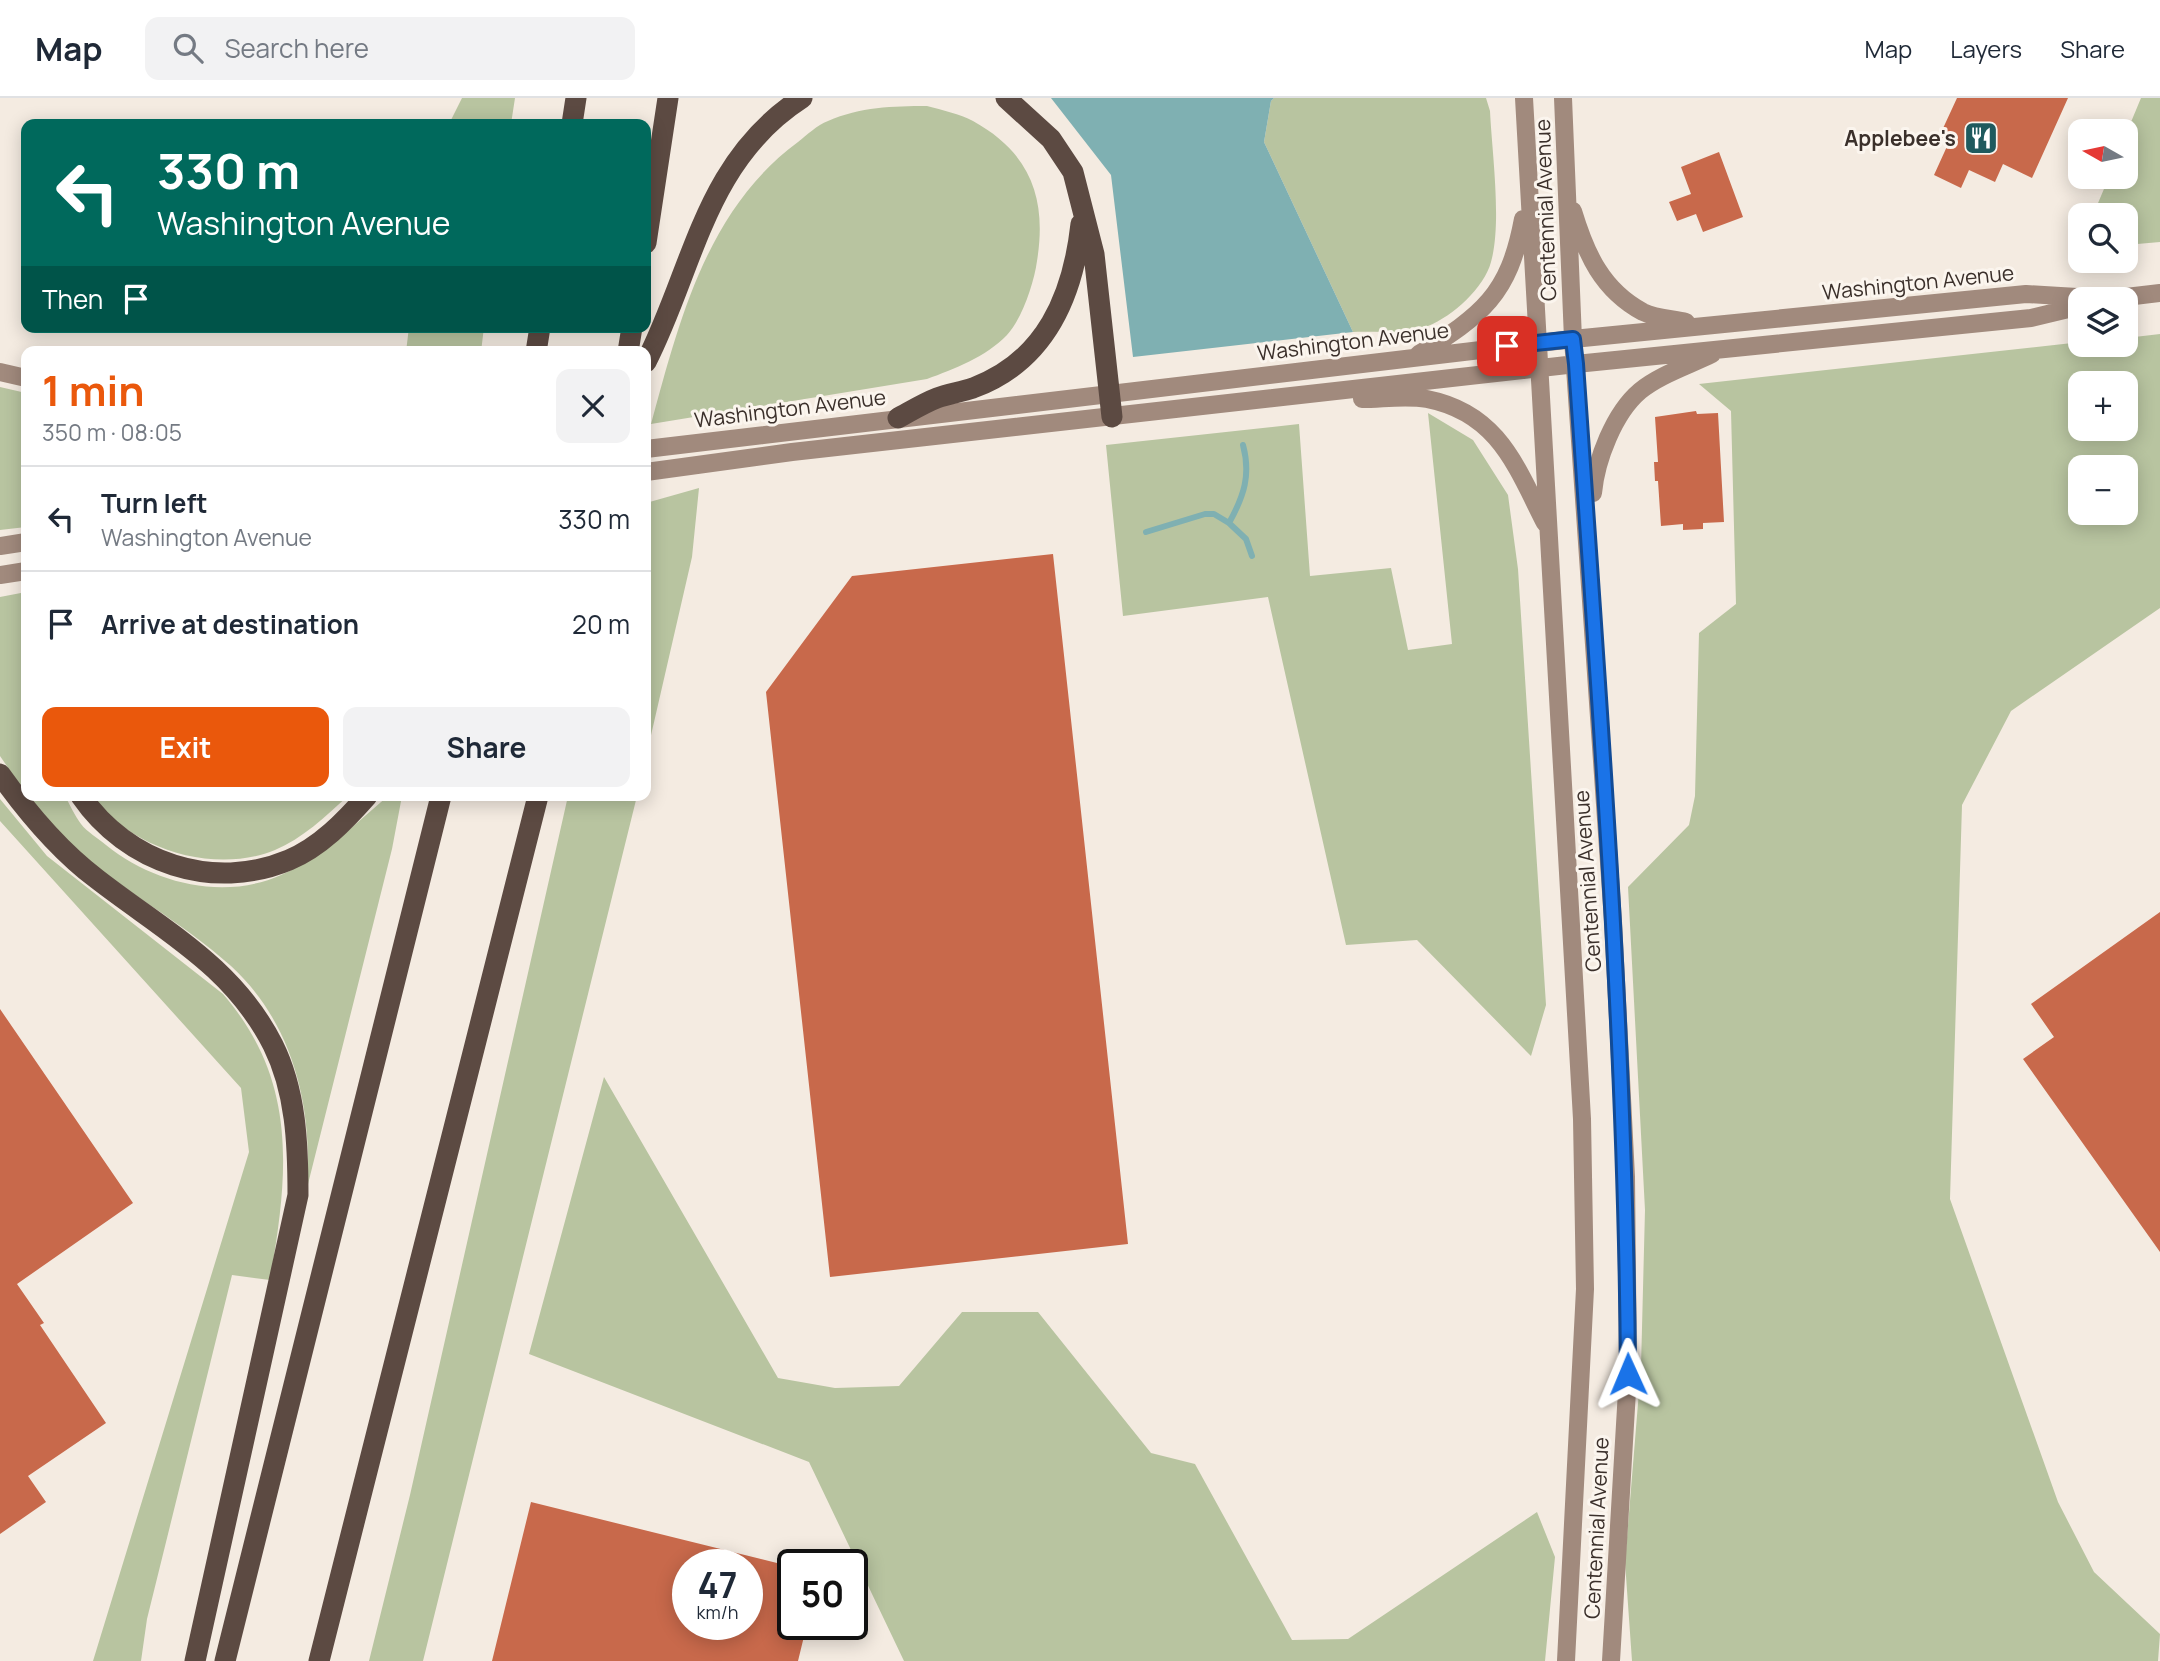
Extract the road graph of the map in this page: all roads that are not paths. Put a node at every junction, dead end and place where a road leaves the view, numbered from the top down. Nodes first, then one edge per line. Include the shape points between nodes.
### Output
1 (576, 98) edge
2 (668, 98) edge
3 (802, 98) edge
4 (1006, 98) edge
5 (1524, 98) edge
6 (1563, 98) edge
7 (573, 119) edge
8 (1565, 185) junction
9 (1528, 192) junction
10 (651, 210) edge
11 (1083, 212) junction
12 (2160, 293) edge
13 (2138, 296) edge
14 (2068, 297) edge
15 (2068, 309) edge
16 (1703, 326) junction
17 (1573, 339) junction
18 (1537, 342) junction
19 (651, 349) edge
20 (1723, 349) junction
21 (1414, 357) junction
22 (1576, 364) junction
23 (1539, 368) junction
24 (0, 372) edge
25 (21, 377) edge
26 (1108, 393) junction
27 (1285, 399) junction
28 (1112, 417) junction
29 (898, 418) junction
30 (651, 448) edge
31 (651, 471) edge
32 (1548, 529) junction
33 (21, 543) edge
34 (0, 546) edge
35 (1588, 552) junction
36 (21, 572) edge
37 (0, 575) edge
38 (0, 774) edge
39 (21, 800) edge
40 (22, 801) edge
41 (85, 801) edge
42 (362, 801) edge
43 (440, 801) edge
44 (537, 801) edge
45 (195, 1661) edge
46 (225, 1661) edge
47 (319, 1661) edge
48 (1566, 1661) edge
49 (1611, 1661) edge

1 - 7 highway
2 - 10 highway
3 - 19 highway via 765,128 717,191
4 - 11 highway via 1051,139 1073,172
5 - 9 main road, Centennial Avenue
6 - 8 main road, Centennial Avenue
8 - 16 main road via 1585,251 1605,283 1644,312
8 - 17 main road, Centennial Avenue
9 - 18 main road, Centennial Avenue
9 - 21 main road via 1516,256 1497,294 1467,324
11 - 26 highway via 1094,254
11 - 29 highway via 1070,287 1047,334 1029,355 974,388 937,398
12 - 13 main road, Washington Avenue
14 - 16 main road, Washington Avenue via 2026,294
15 - 20 main road, Washington Avenue via 2031,318
16 - 17 main road, Washington Avenue
17 - 18 main road, Washington Avenue
17 - 22 main road, Centennial Avenue
18 - 21 main road, Washington Avenue
18 - 23 main road, Centennial Avenue
20 - 22 main road, Washington Avenue
20 - 35 main road via 1639,391 1614,426 1596,464
21 - 26 main road, Washington Avenue
22 - 23 main road, Washington Avenue
22 - 35 main road, Centennial Avenue
23 - 27 main road, Washington Avenue
23 - 32 main road, Centennial Avenue
24 - 25 main road
26 - 28 highway
26 - 29 main road, Washington Avenue
27 - 28 main road, Washington Avenue
27 - 32 main road via 1426,399 1463,411 1507,448
28 - 31 main road, Washington Avenue
29 - 30 main road, Washington Avenue
32 - 48 main road, Centennial Avenue via 1582,1119 1585,1289
33 - 34 main road
35 - 49 main road, Centennial Avenue via 1626,1177 1628,1374
36 - 37 main road
38 - 39 highway
40 - 45 highway via 56,842 95,878 218,969 274,1046 290,1092 298,1140 298,1195
41 - 42 highway via 124,843 153,859 233,873 288,860 320,843
43 - 46 highway
44 - 47 highway

